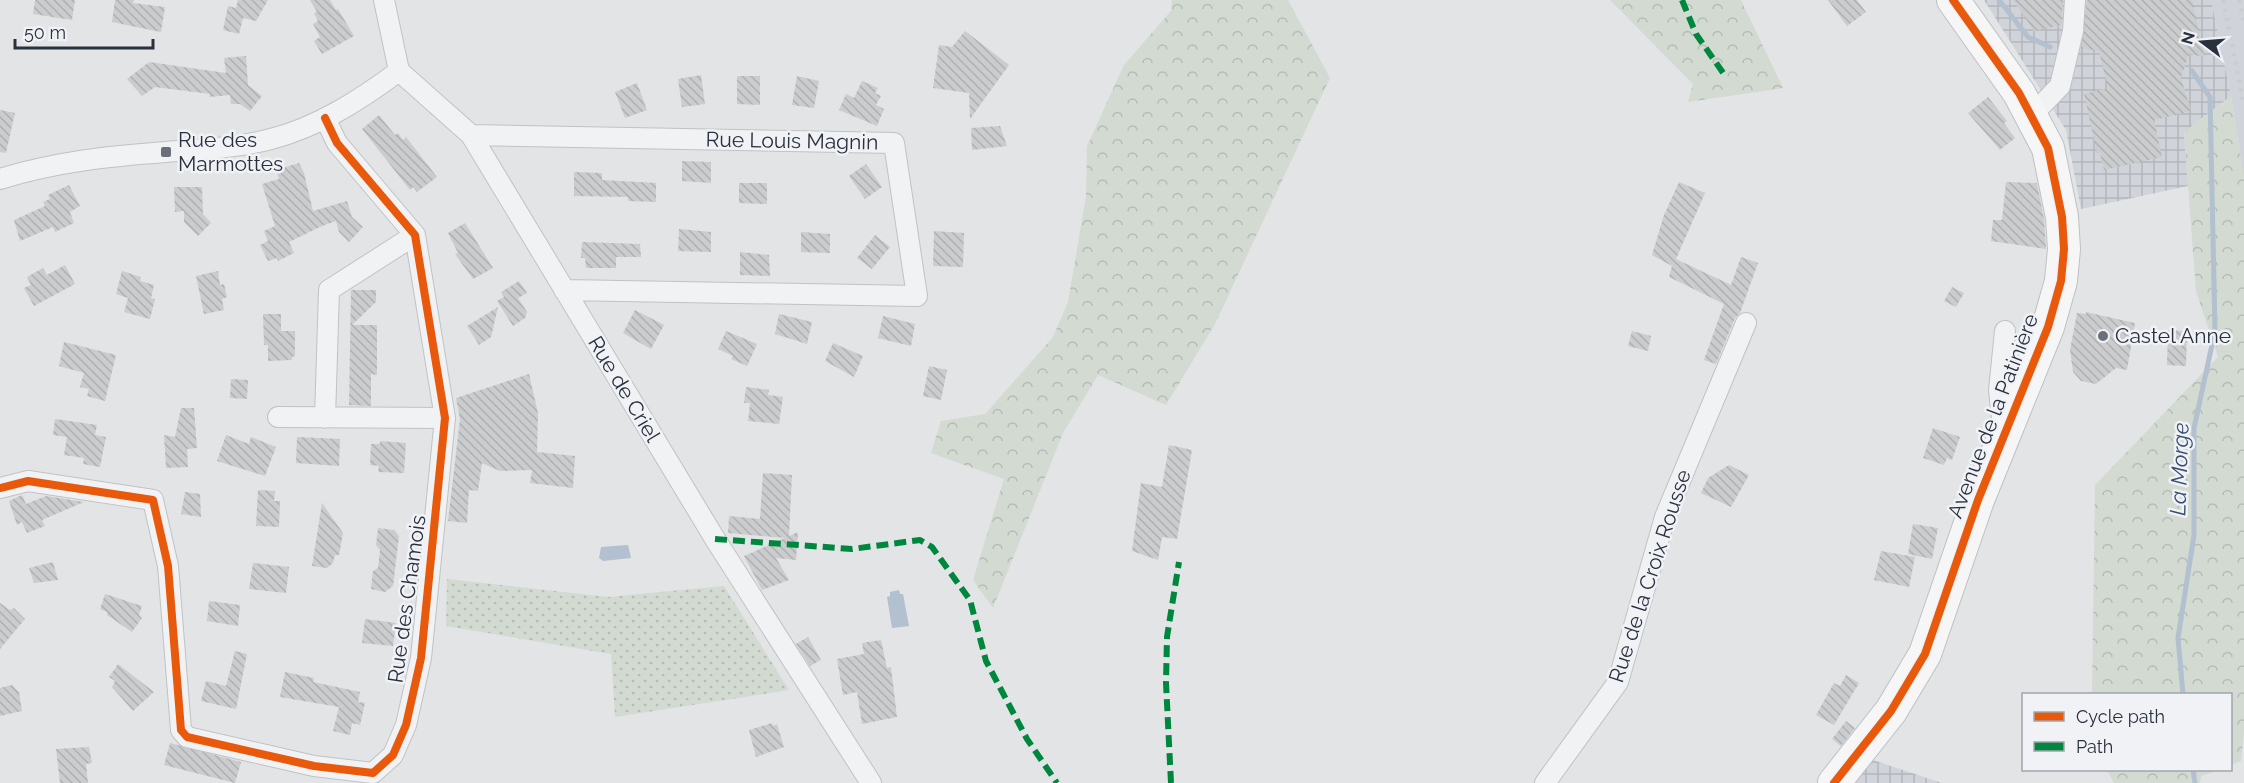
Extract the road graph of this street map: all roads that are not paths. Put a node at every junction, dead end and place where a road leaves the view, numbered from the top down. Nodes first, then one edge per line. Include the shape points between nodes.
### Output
1 (384, 0) edge
2 (1953, 0) edge
3 (2075, 0) edge
4 (399, 71) junction
5 (2032, 115) junction
6 (325, 118) junction
7 (471, 135) junction
8 (0, 179) edge
9 (415, 235) junction
10 (564, 290) junction
11 (1746, 323) dead end
12 (2005, 331) dead end
13 (278, 417) dead end
14 (325, 418) junction
15 (445, 418) junction
16 (2003, 434) junction
17 (0, 488) edge
18 (871, 783) edge
19 (1545, 783) edge
20 (1834, 783) edge

1 - 4 street
2 - 5 main road, Avenue de la Patinière
3 - 5 street via 2073,31 2060,86
4 - 6 street
4 - 7 street, Rue de Criel
5 - 16 main road, Avenue de la Patinière via 2055,174 2064,249 2061,281 2049,327
6 - 8 street via 269,140 81,160
6 - 9 street via 337,143
7 - 10 street, Rue de Criel
7 - 10 street, Rue Louis Magnin via 894,144 917,296
9 - 14 street via 329,290
9 - 15 street, Rue des Chamois
10 - 18 street, Rue de Criel via 715,539
11 - 19 street, Rue de la Croix Rousse via 1665,517 1618,682
12 - 16 street via 1999,390
13 - 14 street
14 - 15 street
15 - 17 street, Rue des Chamois via 421,658 405,725 393,755 373,773 314,766 187,737 181,730 169,575 153,500 28,481
16 - 20 main road, Avenue de la Patinière via 1925,654 1891,711

